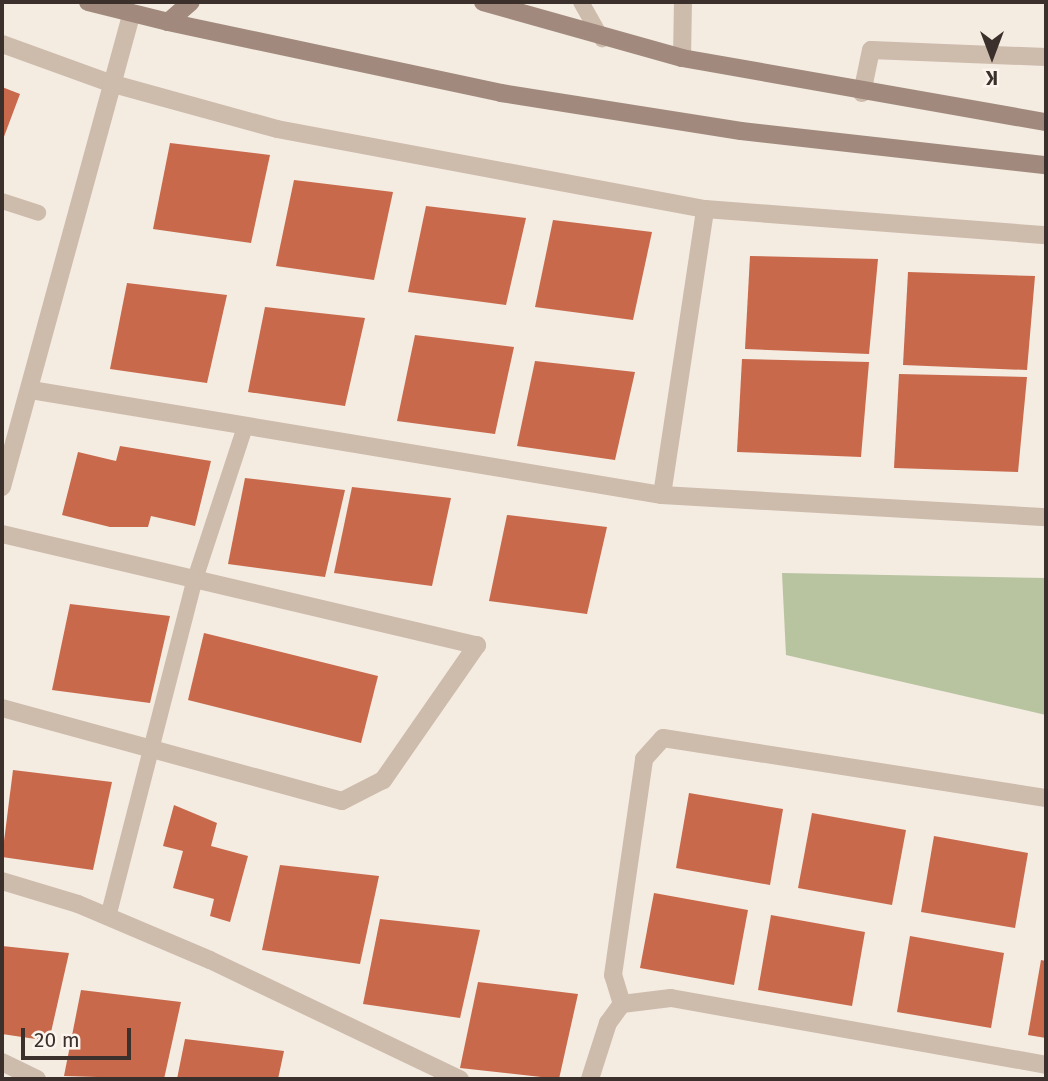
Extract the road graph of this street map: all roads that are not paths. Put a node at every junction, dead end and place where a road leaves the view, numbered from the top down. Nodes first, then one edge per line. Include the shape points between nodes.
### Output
1 (87, 2) edge
2 (191, 2) edge
3 (483, 2) edge
4 (581, 2) edge
5 (683, 2) edge
6 (131, 14) junction
7 (168, 22) junction
8 (602, 39) junction
9 (2, 44) edge
10 (1046, 57) edge
11 (682, 58) junction
12 (110, 83) junction
13 (862, 93) junction
14 (1046, 122) edge
15 (1046, 165) edge
16 (2, 201) edge
17 (705, 209) junction
18 (38, 213) dead end
19 (1046, 235) edge
20 (31, 390) junction
21 (245, 427) junction
22 (2, 487) edge
23 (662, 495) junction
24 (1046, 517) edge
25 (2, 534) edge
26 (195, 579) junction
27 (2, 708) edge
28 (152, 749) junction
29 (1046, 797) edge
30 (2, 881) edge
31 (108, 917) junction
32 (622, 1004) junction
33 (2, 1062) edge
34 (1046, 1065) edge
35 (37, 1079) edge
36 (460, 1079) edge
37 (590, 1079) edge

1 - 6 main road
2 - 7 main road
3 - 8 main road
4 - 8 lane
5 - 11 street
6 - 7 main road
6 - 12 street
7 - 15 main road via 500,93 741,131
8 - 11 main road
9 - 12 street
10 - 13 street via 871,50
11 - 13 main road
12 - 17 street via 277,129
12 - 20 street
13 - 14 main road
16 - 18 lane
17 - 19 street
17 - 23 street
20 - 21 street
20 - 22 street
21 - 23 street
21 - 26 lane
23 - 24 street
25 - 26 street
26 - 28 lane
26 - 28 street via 477,645 383,780 342,801
27 - 28 street
28 - 31 lane
29 - 32 street via 663,738 644,759 613,975
30 - 31 street
31 - 36 street via 350,1022
32 - 34 street via 671,998
32 - 37 street via 608,1023
33 - 35 street

